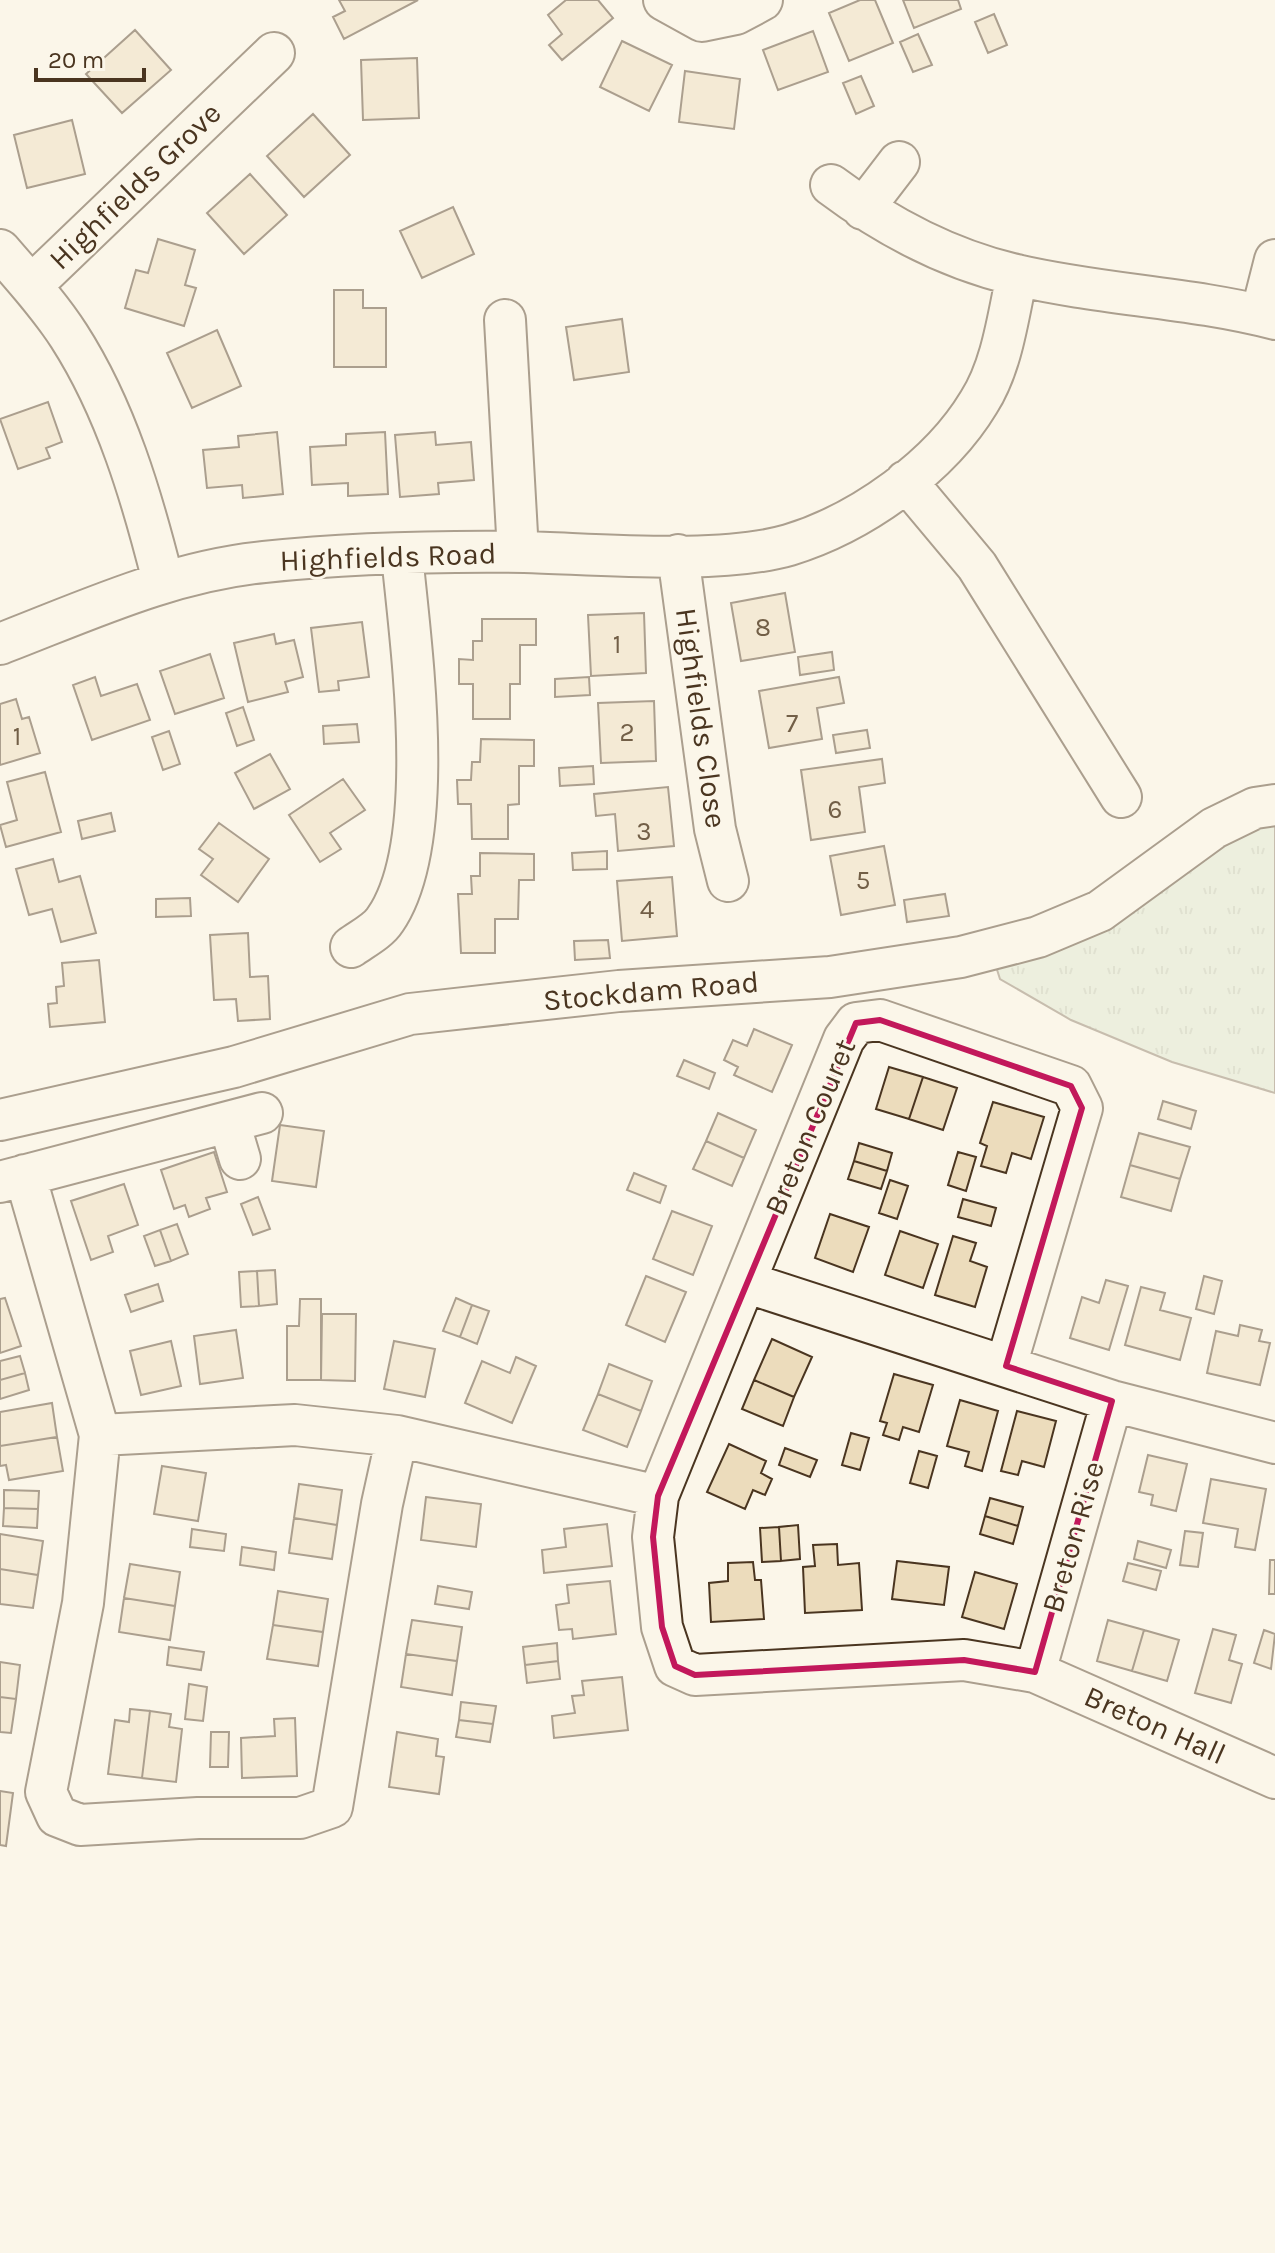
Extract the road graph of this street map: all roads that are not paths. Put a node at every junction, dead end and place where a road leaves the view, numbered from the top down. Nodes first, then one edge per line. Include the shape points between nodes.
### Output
1 (664, 0) edge
2 (762, 0) edge
3 (274, 53) dead end
4 (899, 162) dead end
5 (831, 185) dead end
6 (863, 209) junction
7 (0, 250) edge
8 (1275, 260) edge
9 (1017, 275) junction
10 (31, 286) junction
11 (1268, 317) edge
12 (505, 320) dead end
13 (906, 481) junction
14 (518, 552) junction
15 (402, 555) junction
16 (678, 555) junction
17 (163, 581) junction
18 (0, 644) edge
19 (1121, 797) dead end
20 (1275, 805) edge
21 (728, 881) dead end
22 (351, 947) dead end
23 (0, 1120) edge
24 (240, 1159) dead end
25 (13, 1179) edge
26 (745, 1282) junction
27 (1006, 1366) junction
28 (1112, 1401) junction
29 (100, 1435) junction
30 (397, 1436) junction
31 (1275, 1443) edge
32 (658, 1496) junction
33 (1035, 1672) junction
34 (1275, 1778) edge

1 - 2 street via 702,21 736,14
3 - 10 street, Highfields Grove
4 - 6 street
5 - 6 street
6 - 9 street via 950,255
7 - 10 street
8 - 11 street
9 - 11 street
9 - 13 street, Highfields Road via 999,355 980,401 951,440
10 - 17 street via 69,337 103,400 130,466
12 - 14 street
13 - 16 street, Highfields Road via 850,518 789,545
13 - 19 street via 977,566
14 - 15 street, Highfields Road
14 - 16 street, Highfields Road
15 - 17 street, Highfields Road via 263,562
15 - 22 street via 415,736 413,835 401,891 383,923
16 - 21 street, Highfields Close via 715,829
17 - 18 street, Highfields Road
20 - 23 street, Stockdam Road via 1255,808 1214,828 1100,911 1038,937 961,957 830,977 619,991 410,1014 234,1067
24 - 25 street via 246,1117
25 - 29 street
26 - 27 street
26 - 27 street, Breton Couret via 844,1039 856,1023 880,1020 1071,1086 1082,1108
26 - 32 street, Breton Couret
27 - 28 street
28 - 31 street
28 - 33 street, Breton Rise
29 - 30 street via 295,1425
29 - 30 street via 83,1603 46,1792 57,1816 80,1825 300,1818 332,1807
30 - 32 street
32 - 33 street, Breton Hall via 653,1537 662,1627 675,1666 708,1675 964,1660
33 - 34 street, Breton Hall

